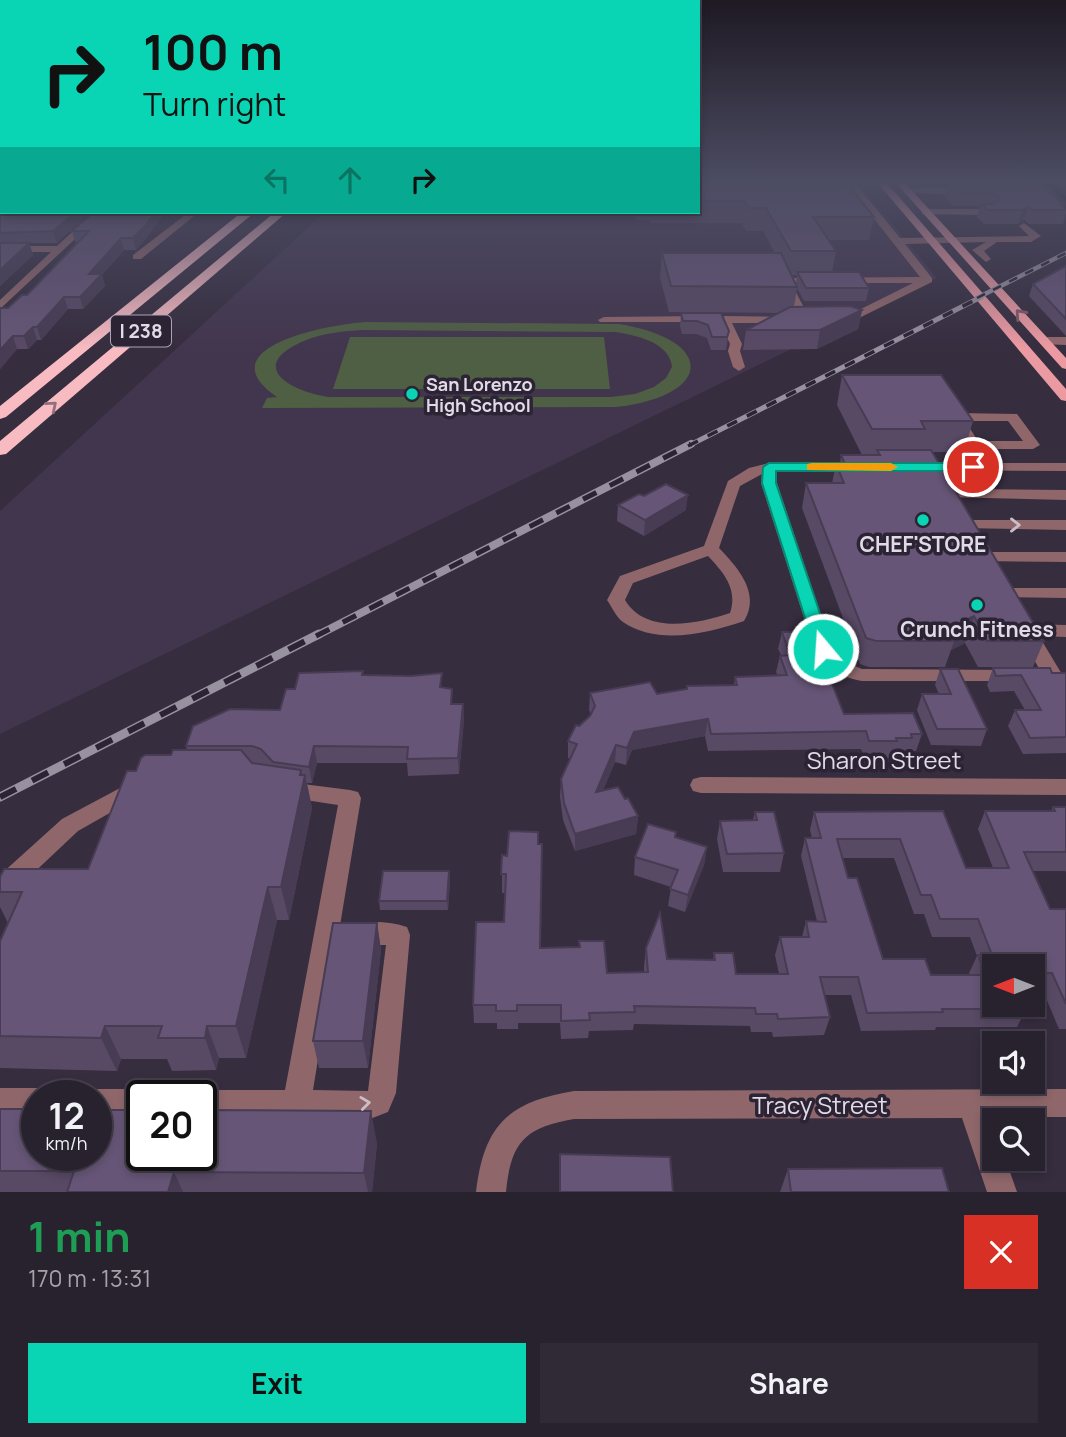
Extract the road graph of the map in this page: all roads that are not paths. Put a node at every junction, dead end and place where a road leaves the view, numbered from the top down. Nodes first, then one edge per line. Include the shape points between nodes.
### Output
1 (71, 238) edge
2 (162, 238) edge
3 (218, 238) edge
4 (251, 238) edge
5 (894, 238) edge
6 (927, 238) edge
7 (948, 238) edge
8 (1033, 238) edge
9 (930, 241) junction
10 (897, 242) junction
11 (952, 242) junction
12 (0, 249) edge
13 (58, 249) junction
14 (137, 257) dead end
15 (986, 259) dead end
16 (928, 280) junction
17 (791, 292) junction
18 (904, 292) junction
19 (0, 306) edge
20 (833, 307) edge
21 (874, 307) junction
22 (725, 319) junction
23 (604, 320) dead end
24 (786, 320) junction
25 (805, 320) junction
26 (761, 332) edge
27 (748, 338) edge
28 (1066, 341) edge
29 (89, 343) junction
30 (736, 344) junction
31 (1054, 347) edge
32 (1066, 365) edge
33 (738, 367) dead end
34 (0, 397) edge
35 (1066, 397) edge
36 (0, 414) edge
37 (974, 445) junction
38 (0, 450) edge
39 (769, 467) junction
40 (877, 467) edge
41 (904, 467) edge
42 (931, 467) junction
43 (988, 467) junction
44 (1066, 467) edge
45 (947, 494) junction
46 (1066, 495) edge
47 (965, 525) junction
48 (1066, 525) edge
49 (711, 549) junction
50 (984, 557) junction
51 (1066, 557) edge
52 (1004, 593) junction
53 (1066, 593) edge
54 (1027, 630) junction
55 (1066, 631) edge
56 (1060, 676) edge
57 (160, 773) edge
58 (262, 780) edge
59 (701, 785) dead end
60 (1066, 787) edge
61 (0, 890) edge
62 (326, 933) junction
63 (0, 1102) edge
64 (21, 1102) edge
65 (1066, 1103) edge
66 (217, 1104) edge
67 (297, 1104) junction
68 (972, 1104) junction
69 (491, 1192) edge
70 (1002, 1192) edge

1 - 13 street
2 - 14 street
3 - 29 highway, I 238
38 -> 4 highway, I 238
5 - 10 street
6 - 9 main road
7 - 11 main road
8 - 11 street
9 - 10 street
9 - 11 street
9 - 35 main road
10 - 16 street
11 - 15 street via 990,244 977,250
31 -> 11 main road
12 - 13 street
13 - 19 street
16 - 17 street via 784,280
16 - 18 street
17 - 18 street
17 - 25 street via 804,307
18 - 21 street
20 - 21 street
21 - 25 street via 843,320
22 - 23 street
22 - 24 street
22 - 30 street
24 - 25 street
24 - 26 street
27 - 30 street
28 - 31 street
29 - 34 highway
29 - 36 highway, I 238
30 - 33 street
31 - 32 main road
37 - 37 street via 956,417 1012,417 1032,445
37 - 43 street
39 - 40 street
39 - 49 street via 733,484
39 - 56 street via 769,483 823,649 842,669 869,676
41 - 42 street
42 - 43 street
42 - 45 street
43 - 44 street
45 - 46 street
45 - 47 street
47 -> 48 street
47 - 50 street
49 - 49 street via 626,580 616,600 627,617 661,629 738,617 744,605 739,580
50 - 51 street
50 - 52 street
52 - 53 street
52 - 54 street
54 - 55 street
54 - 56 street
57 - 61 street via 70,825
58 - 62 street via 269,788 350,798
59 - 60 street, Sharon Street
62 - 67 street
67 -> 62 street via 370,1105 379,1102 382,1093 398,935
63 - 64 street
65 - 68 street, Tracy Street
66 - 67 street
68 - 69 street, Tracy Street via 548,1108 509,1130 494,1163
68 - 70 street

